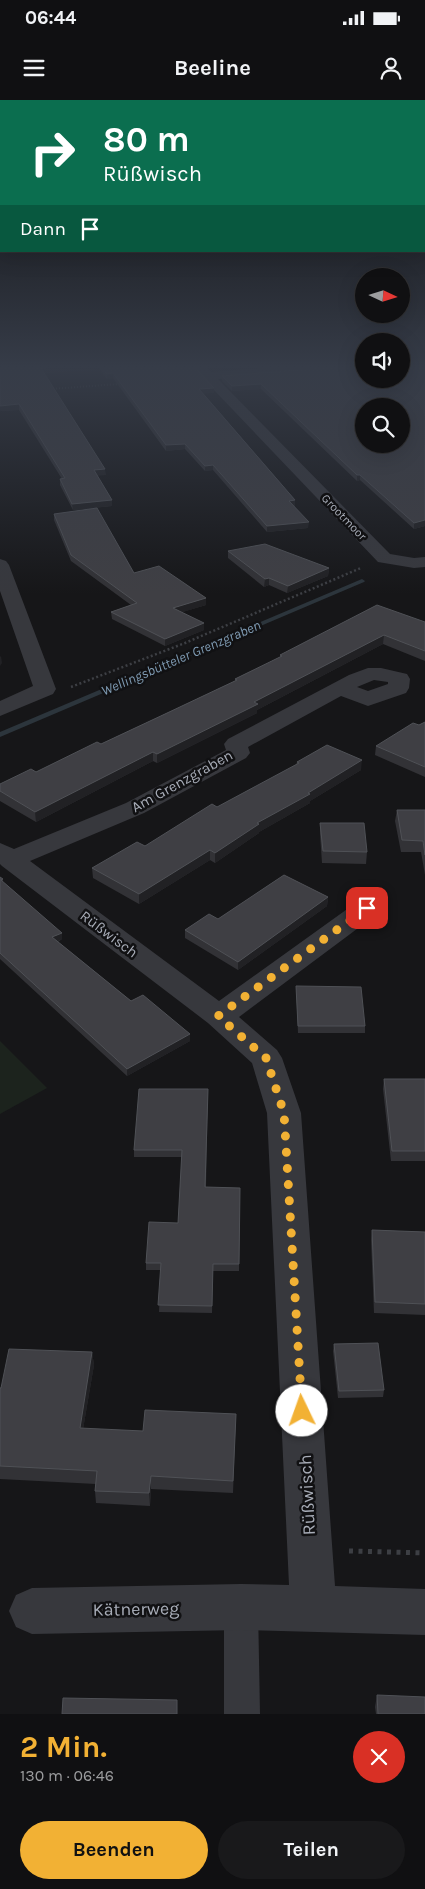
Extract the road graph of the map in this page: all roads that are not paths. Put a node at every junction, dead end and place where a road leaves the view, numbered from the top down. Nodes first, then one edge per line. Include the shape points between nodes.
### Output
1 (274, 443) edge
2 (425, 562) edge
3 (0, 565) edge
4 (340, 688) dead end
5 (0, 709) edge
6 (5, 855) edge
7 (367, 908) dead end
8 (218, 1016) junction
9 (241, 1607) junction
10 (313, 1608) junction
11 (32, 1611) dead end
12 (425, 1612) edge
13 (242, 1714) edge

1 - 2 street, Grootmoor via 384,558
3 - 5 street via 45,689
4 - 6 street, Am Grenzgraben via 236,744 238,753 135,808
6 - 8 street, Rüßwisch
7 - 8 street
8 - 10 street, Rüßwisch via 266,1058 284,1113
9 - 10 street, Kätnerweg
9 - 11 street, Kätnerweg
9 - 13 lane
10 - 12 street, Kätnerweg

